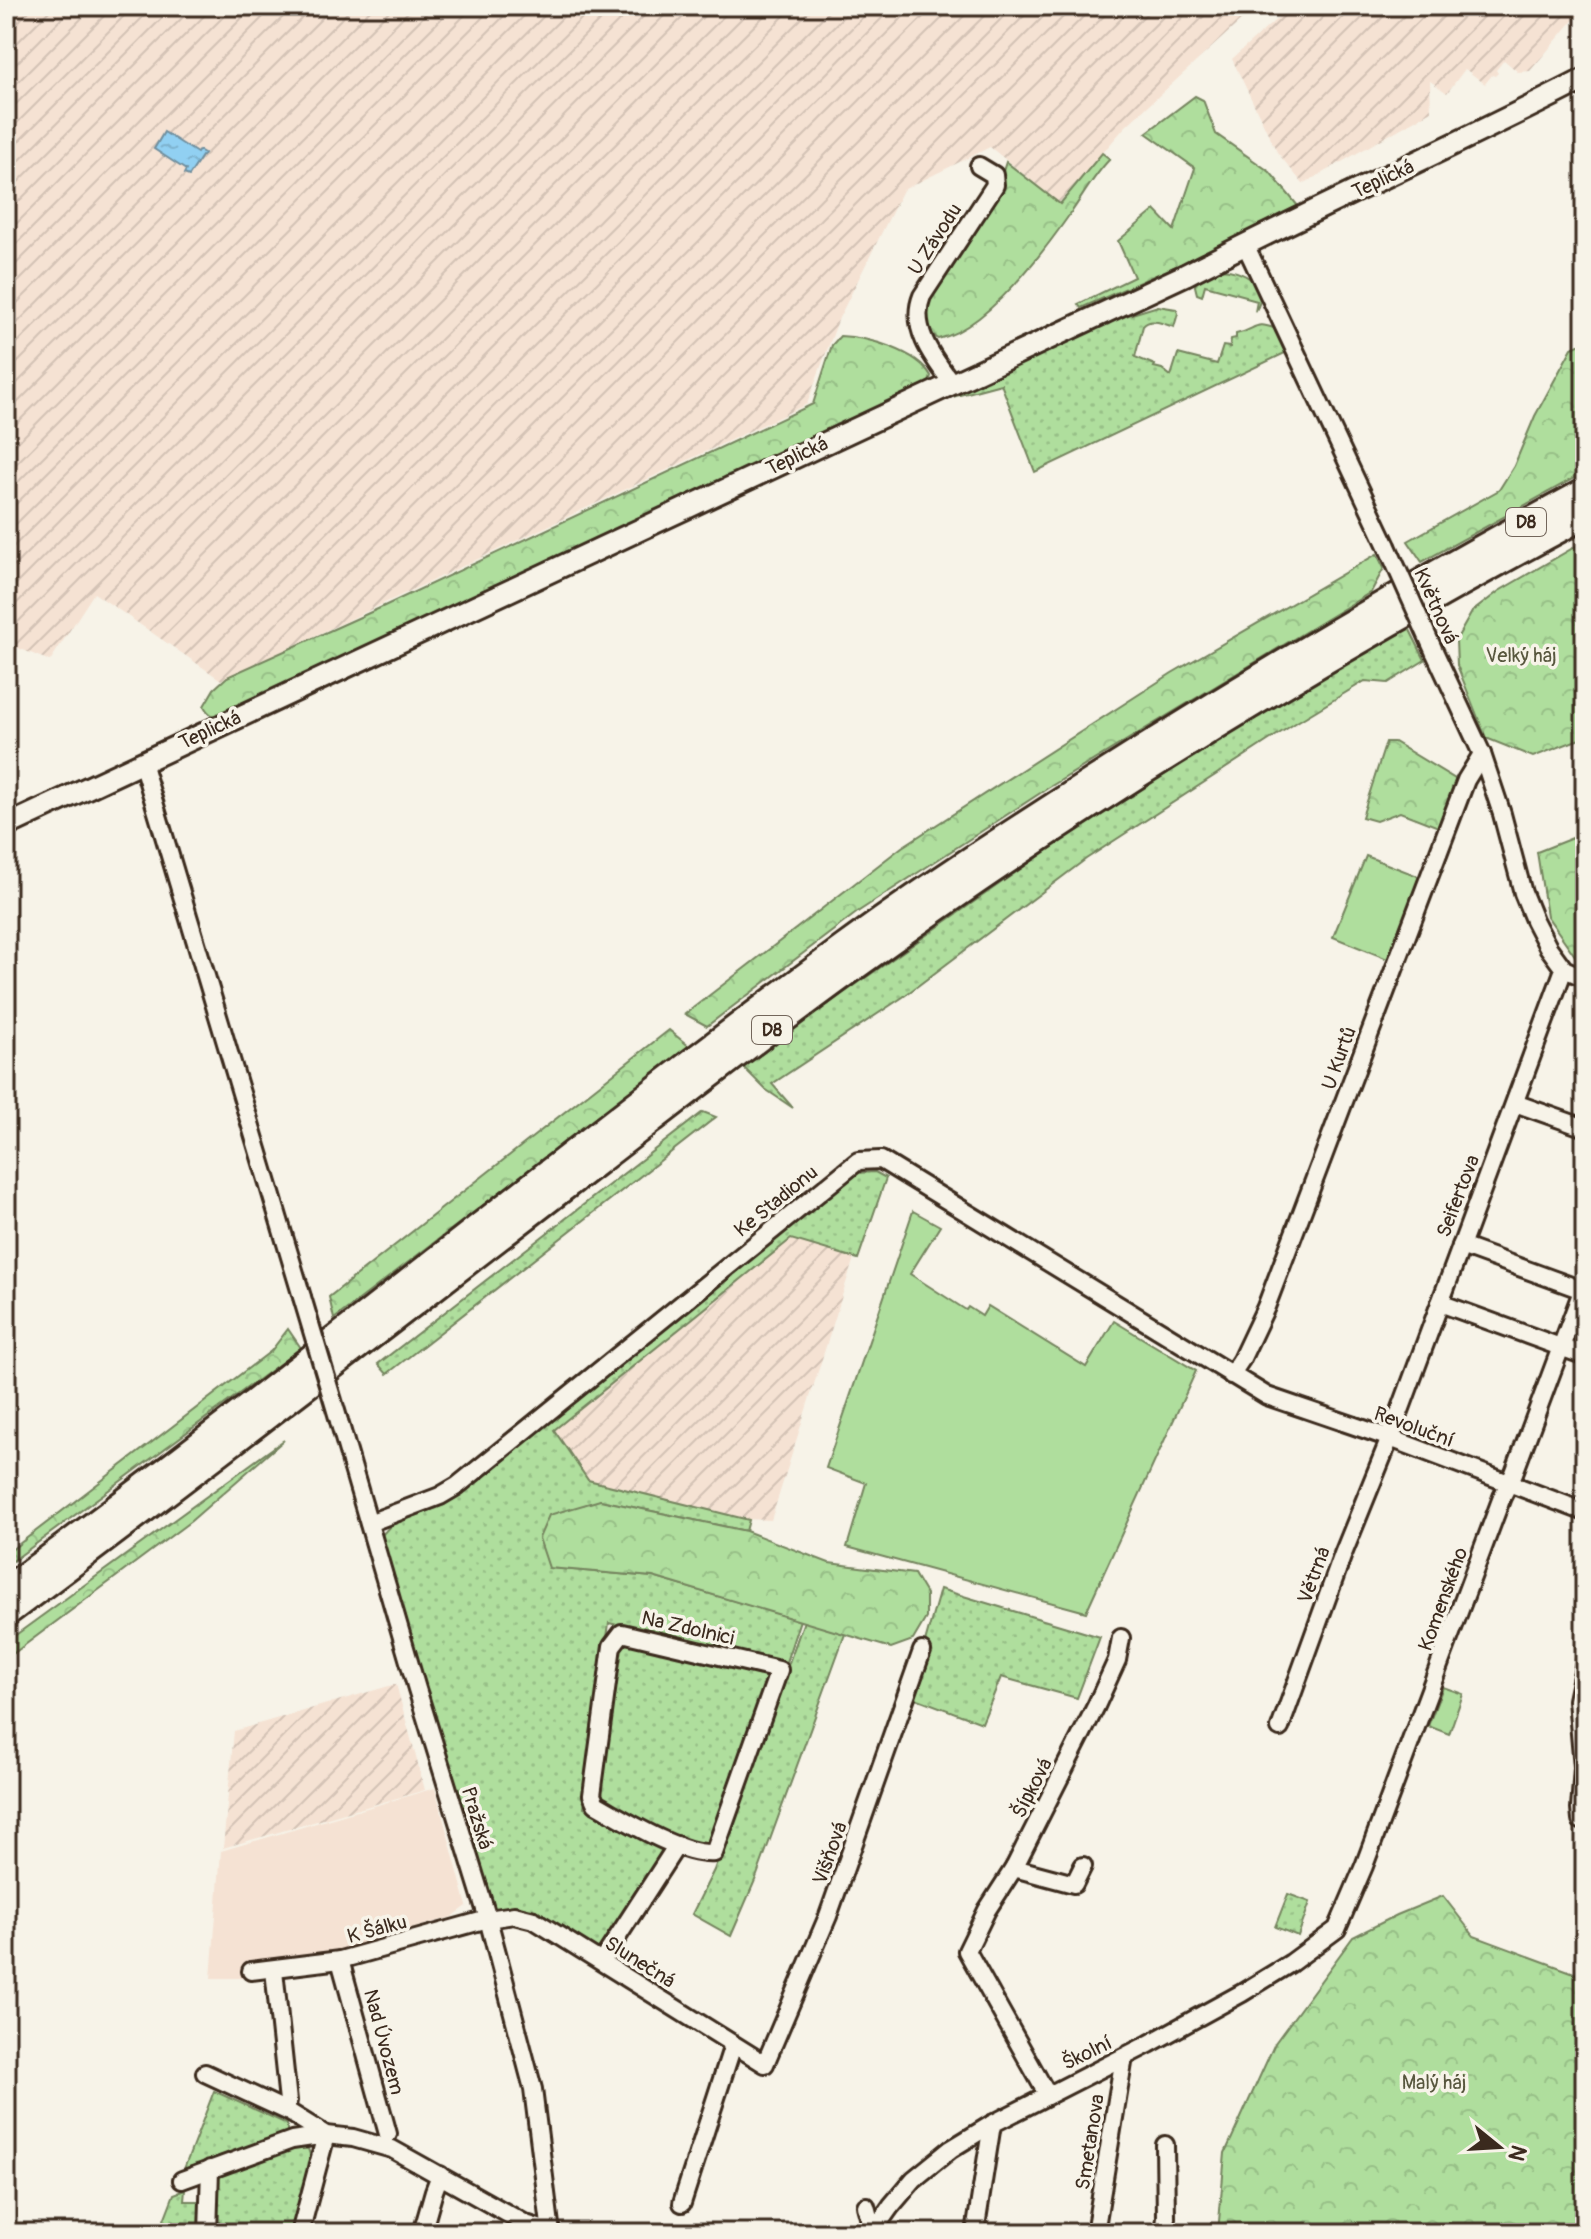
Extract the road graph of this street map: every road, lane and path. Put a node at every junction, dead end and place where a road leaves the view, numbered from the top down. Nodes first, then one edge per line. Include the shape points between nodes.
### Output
1 (1585, 79) edge
2 (979, 166) dead end
3 (1245, 244) junction
4 (952, 383) junction
5 (1585, 491) edge
6 (1585, 516) edge
7 (1482, 754) junction
8 (142, 762) junction
9 (6, 826) edge
10 (1564, 969) junction
11 (1585, 978) edge
12 (1515, 1103) junction
13 (1585, 1128) edge
14 (1461, 1246) junction
15 (1584, 1288) edge
16 (1440, 1303) junction
17 (1561, 1347) junction
18 (1585, 1356) edge
19 (1231, 1375) junction
20 (1390, 1438) junction
21 (1509, 1484) junction
22 (1585, 1512) edge
23 (369, 1523) junction
24 (6, 1589) edge
25 (6, 1614) edge
26 (1121, 1638) dead end
27 (922, 1651) dead end
28 (1585, 1662) edge
29 (1280, 1728) dead end
30 (1583, 1821) edge
31 (677, 1845) junction
32 (1083, 1866) dead end
33 (1014, 1868) junction
34 (488, 1919) junction
35 (1337, 1929) joint
36 (340, 1960) junction
37 (602, 1961) junction
38 (274, 1970) junction
39 (251, 1971) dead end
40 (733, 2045) junction
41 (1124, 2057) junction
42 (765, 2064) joint
43 (205, 2073) dead end
44 (1047, 2094) junction
45 (288, 2101) dead end
46 (992, 2124) junction
47 (388, 2134) dead end
48 (326, 2135) junction
49 (1165, 2145) dead end
50 (210, 2169) junction
51 (440, 2175) junction
52 (182, 2180) dead end
53 (682, 2203) dead end
54 (866, 2206) dead end
55 (873, 2232) edge
56 (208, 2233) edge
57 (300, 2233) edge
58 (422, 2233) edge
59 (551, 2233) edge
60 (975, 2233) edge
61 (1095, 2233) edge
62 (1164, 2233) edge

1 - 3 main road, Teplická
2 - 4 street, U Závodu via 994,175 995,185 917,307 920,330
3 - 4 main road, Teplická
3 - 7 street, Květnová, bridge
4 - 8 main road, Teplická
5 - 24 highway, D8 via 1418,582 1189,719 846,946
6 - 25 highway, D8 via 1429,599 1199,737 861,962
7 - 10 street, Květnová via 1523,893
7 - 19 street, U Kurtů via 1466,780 1266,1307
8 - 9 main road, Teplická
8 - 23 street, Pražská, bridge
10 - 11 street
10 - 12 street, Seifertova
12 - 13 street
12 - 14 street, Seifertova
14 - 15 street
14 - 16 street, Seifertova
15 - 17 street, Komenského
16 - 17 street
16 - 20 street, Seifertova
17 - 18 street
17 - 21 street, Komenského
19 - 20 street, Revoluční via 1267,1396
19 - 23 street, Ke Stadionu via 892,1166 881,1160 858,1161 457,1486
20 - 21 street, Revoluční
20 - 29 street, Větrná
21 - 22 street, Revoluční
21 - 35 street, Komenského
23 - 34 street, Pražská
26 - 33 street, Šípková via 1096,1706
27 - 42 street, Višňová via 828,1916
28 - 30 street via 1577,1700
31 - 31 street, Na Zdolnici via 596,1804 592,1795 612,1646 622,1633 779,1670 714,1853
31 - 37 street
32 - 33 street via 1074,1884
33 - 44 street, Šípková via 967,1951
34 - 36 street, K Šálku
34 - 37 street, Slunečná via 514,1915 534,1920
34 - 59 street, Pražská via 533,2089
35 - 41 street, Školní via 1242,1993
36 - 38 street, K Šálku
36 - 47 street, Nad Úvozem
37 - 40 street, Slunečná
38 - 39 street, K Šálku
38 - 45 street
40 - 42 street, Slunečná
40 - 53 street
41 - 44 street, Školní
41 - 61 street, Smetanova
43 - 48 street
44 - 46 street, Školní
46 - 55 street, Školní via 914,2179
46 - 60 street
48 - 50 street via 292,2140
48 - 51 street via 392,2149
48 - 57 street
49 - 62 street
50 - 52 street
50 - 56 street
51 - 58 street
51 - 59 street
54 - 55 street

